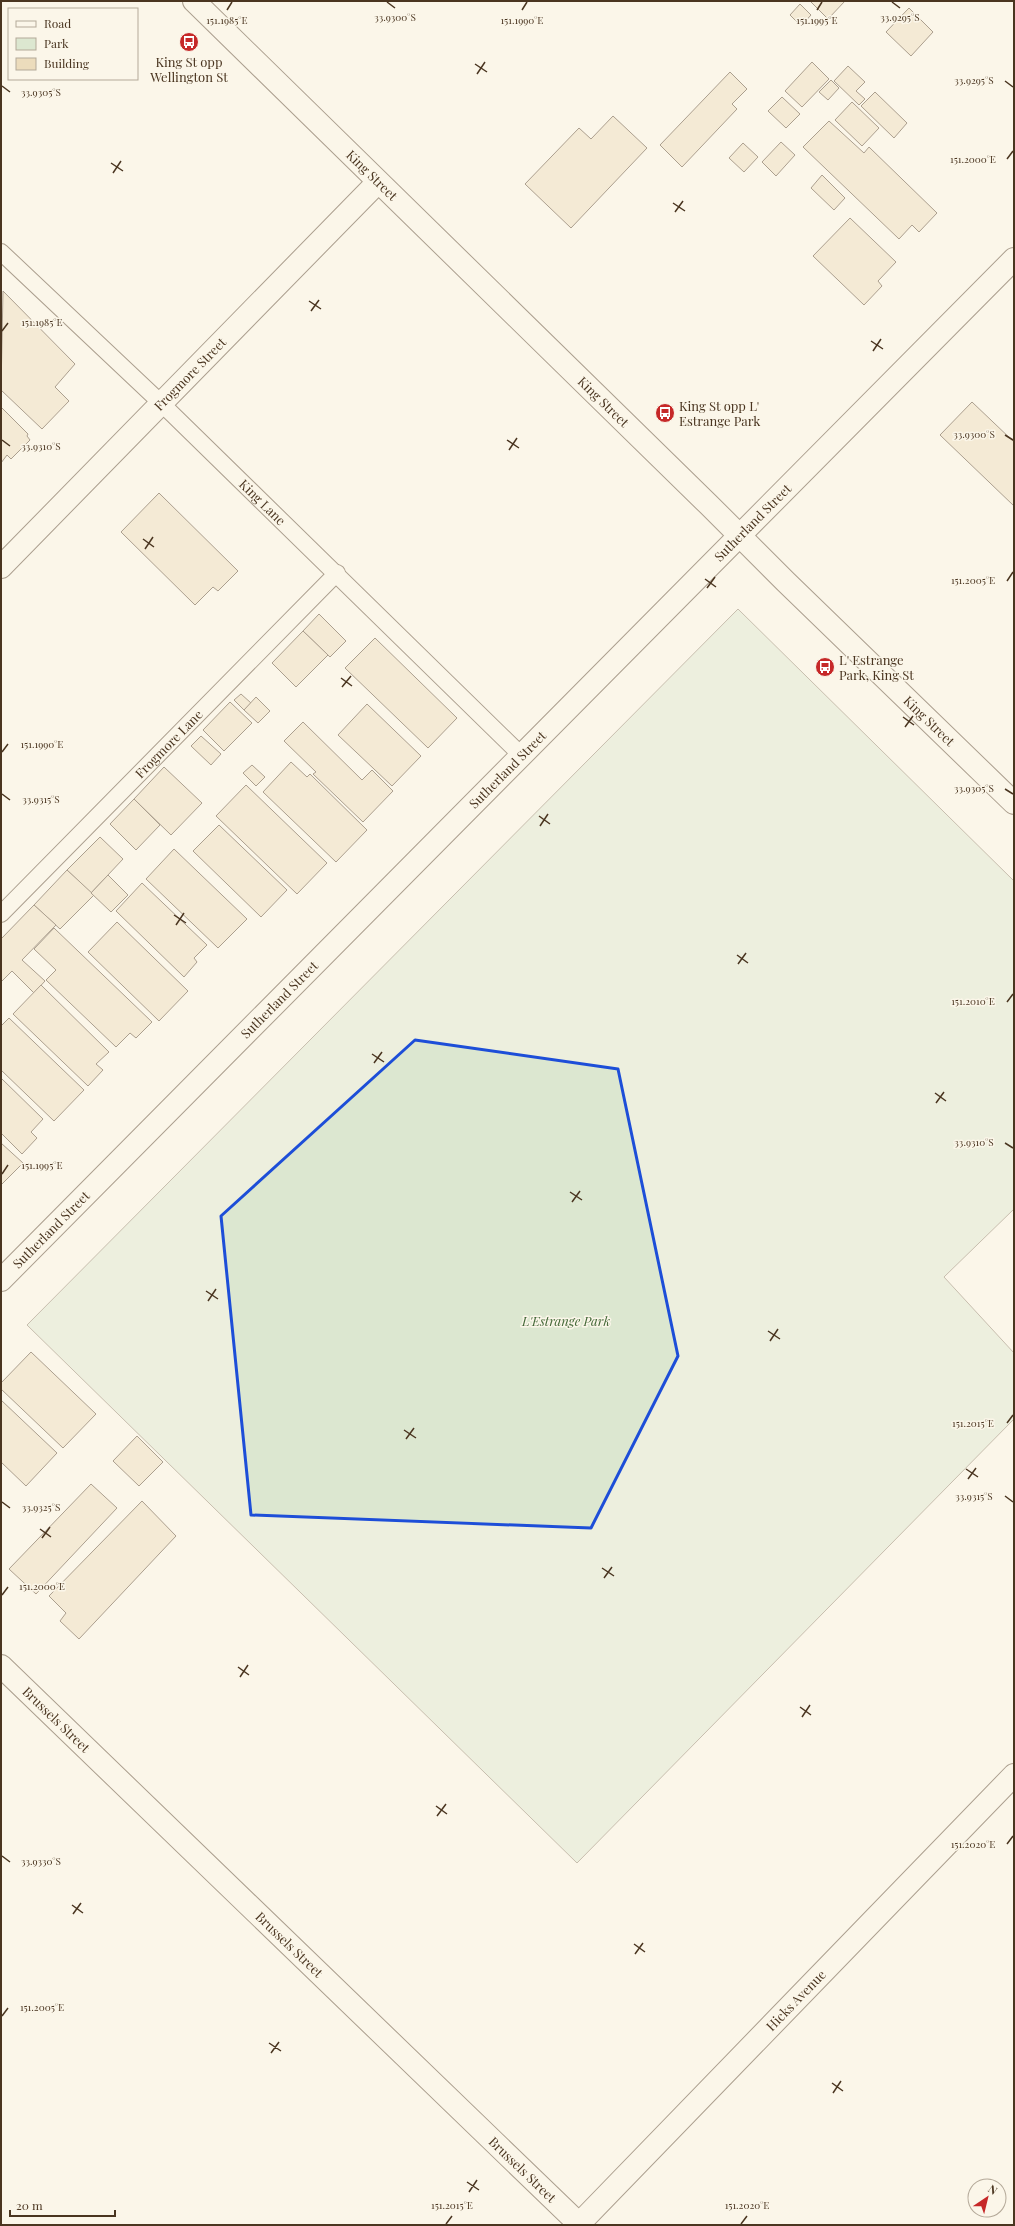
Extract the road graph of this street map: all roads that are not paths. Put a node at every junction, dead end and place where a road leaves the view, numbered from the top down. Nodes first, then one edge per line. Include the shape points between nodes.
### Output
1 (194, 1) edge
2 (378, 182) junction
3 (1, 252) edge
4 (1014, 259) edge
5 (161, 403) junction
6 (740, 536) junction
7 (1, 567) edge
8 (337, 573) junction
9 (522, 755) junction
10 (1014, 803) edge
11 (1, 914) edge
12 (1, 1280) edge
13 (1, 1666) edge
14 (1014, 1775) edge
15 (578, 2224) edge

1 - 2 street, King Street
2 - 5 street, Frogmore Street
2 - 6 street, King Street
3 - 5 lane, King Lane
4 - 6 street, Sutherland Street
5 - 7 street, Frogmore Street
5 - 8 lane, King Lane
6 - 9 street, Sutherland Street
6 - 10 street, King Street
8 - 9 lane, King Lane
8 - 11 lane, Frogmore Lane
9 - 12 street, Sutherland Street
13 - 15 street, Brussels Street
14 - 15 street, Hicks Avenue

